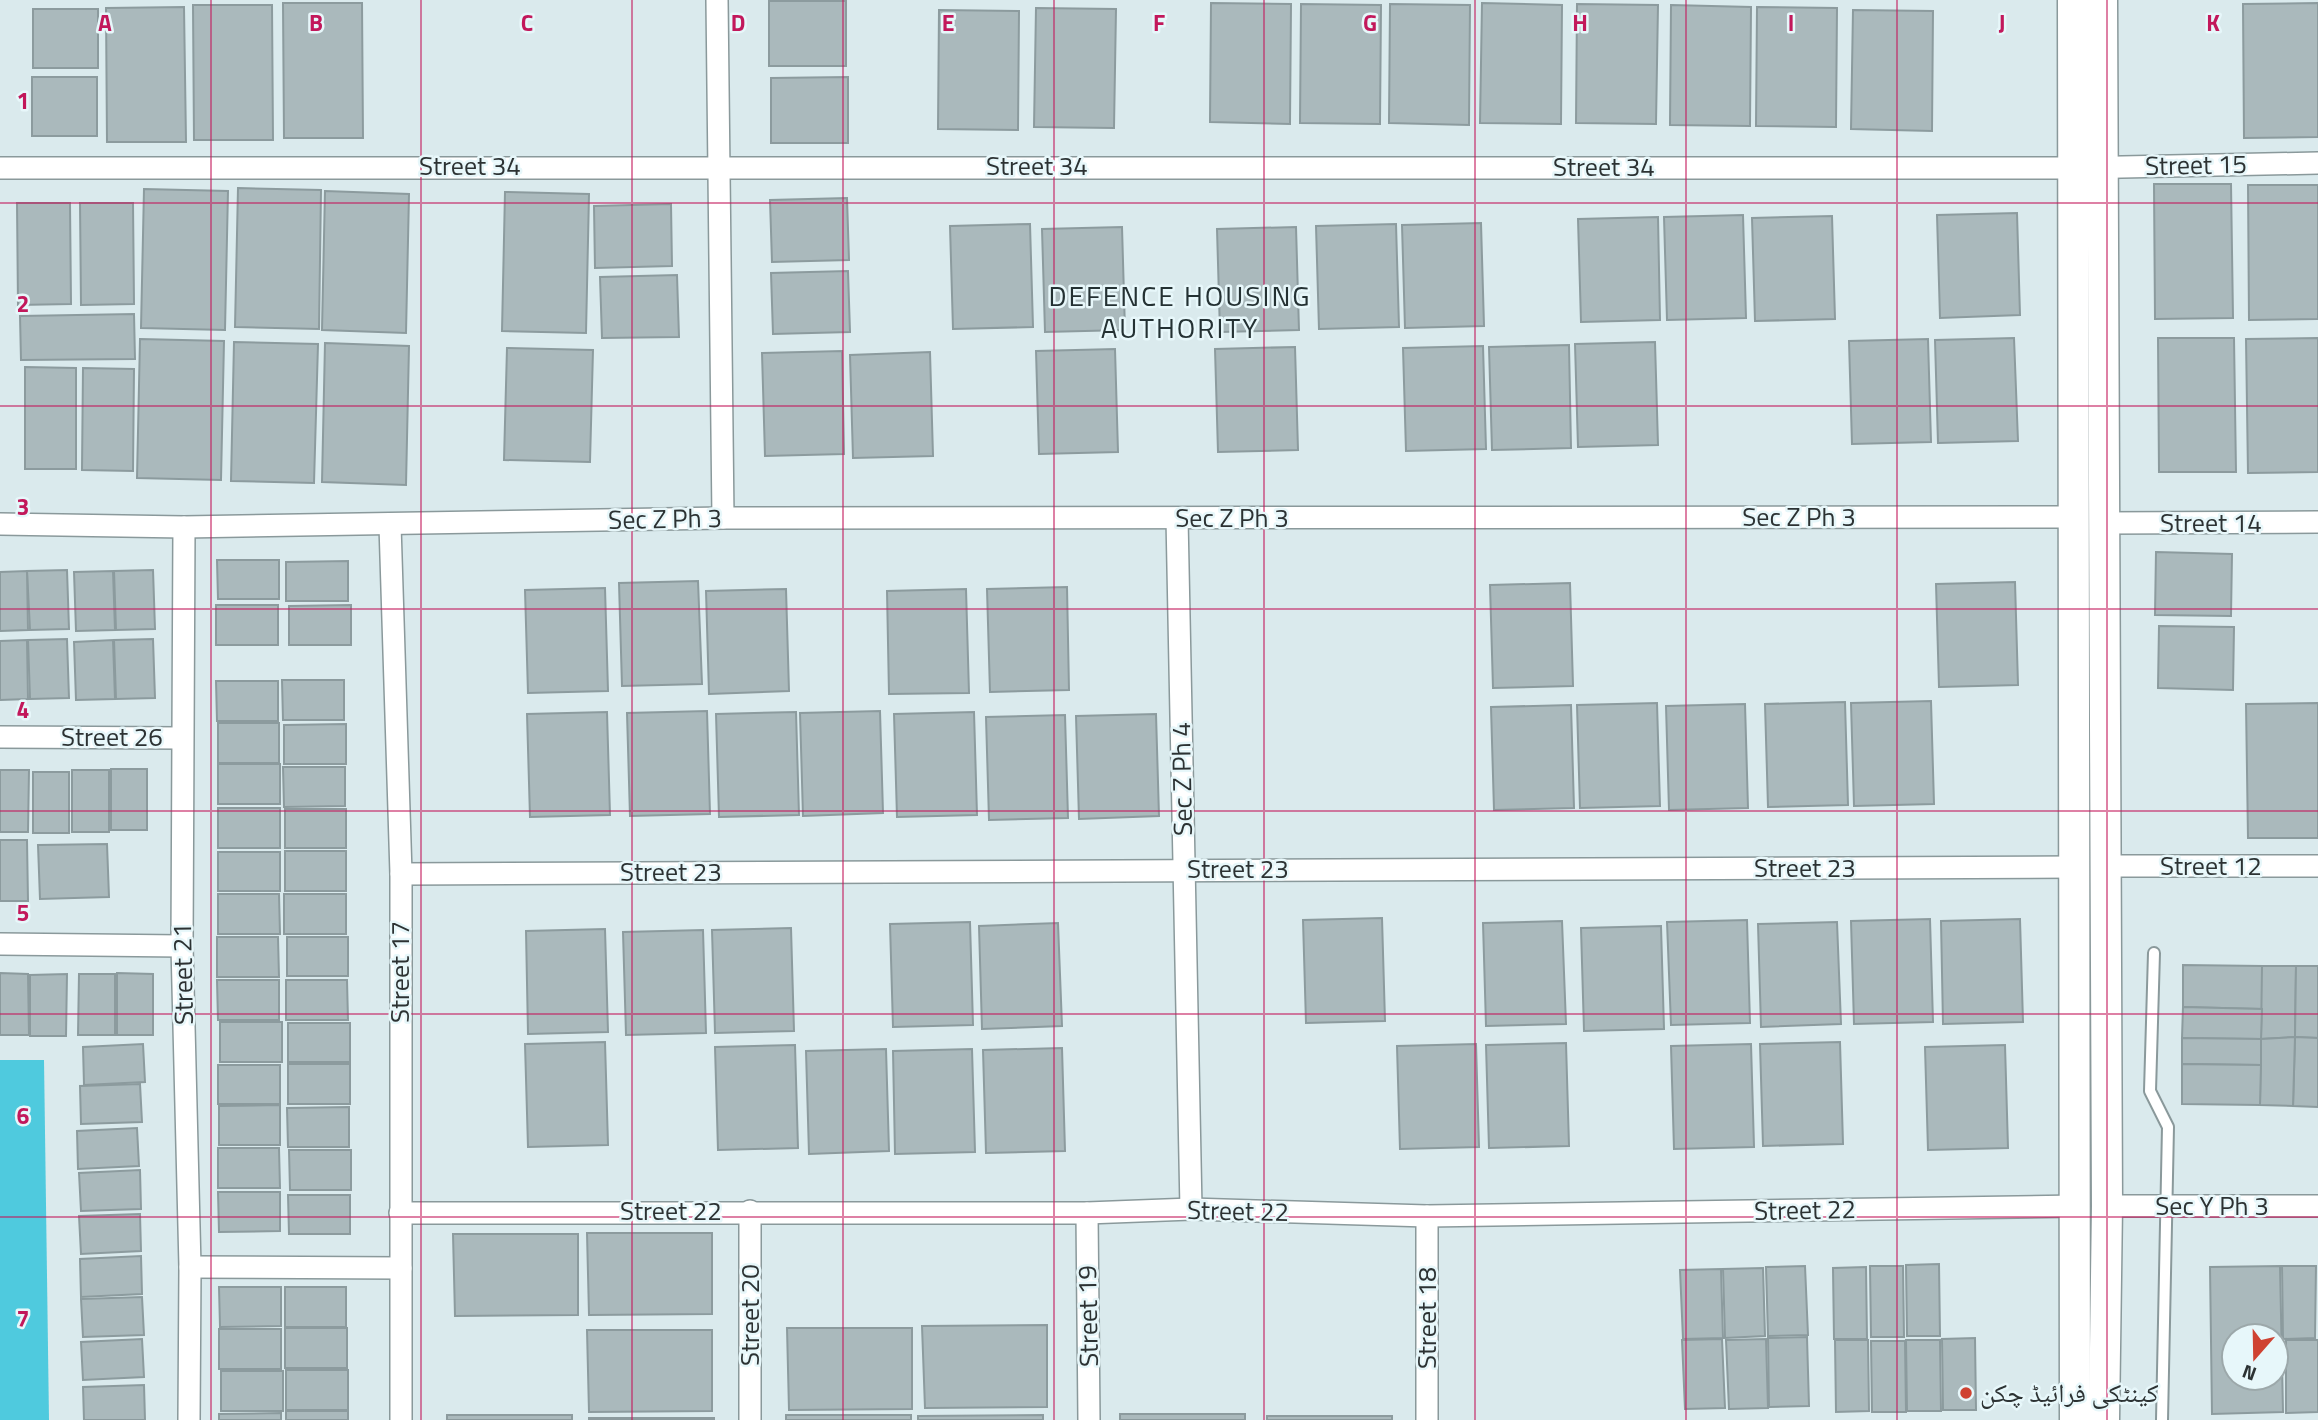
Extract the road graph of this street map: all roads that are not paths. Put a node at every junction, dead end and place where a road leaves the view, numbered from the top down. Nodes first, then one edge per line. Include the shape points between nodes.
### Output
1 (717, 0) edge
2 (2073, 0) edge
3 (2102, 0) edge
4 (2318, 163) edge
5 (718, 165) junction
6 (2089, 167) junction
7 (0, 168) edge
8 (2074, 517) junction
9 (723, 518) junction
10 (1177, 518) junction
11 (2318, 522) edge
12 (2104, 523) junction
13 (0, 524) edge
14 (390, 525) junction
15 (184, 527) junction
16 (0, 737) edge
17 (181, 738) junction
18 (2318, 866) edge
19 (2090, 867) junction
20 (1184, 869) junction
21 (401, 874) junction
22 (0, 944) edge
23 (182, 946) junction
24 (2154, 953) dead end
25 (2077, 1206) junction
26 (2107, 1206) junction
27 (2165, 1206) junction
28 (2318, 1206) edge
29 (1191, 1209) junction
30 (750, 1210) junction
31 (400, 1213) junction
32 (1087, 1213) junction
33 (1427, 1216) junction
34 (190, 1267) junction
35 (401, 1268) junction
36 (189, 1420) edge
37 (401, 1420) edge
38 (750, 1420) edge
39 (1089, 1420) edge
40 (1427, 1420) edge
41 (2075, 1420) edge
42 (2104, 1420) edge
43 (2162, 1420) edge

1 - 5 street
2 - 6 main road
3 - 6 main road
4 - 6 street, Street 15
5 - 6 street, Street 34
5 - 7 street, Street 34
5 - 9 street
6 - 8 main road
6 - 12 main road
8 - 10 street, Sec Z Ph 3
8 - 19 main road
9 - 10 street, Sec Z Ph 3
9 - 14 street, Sec Z Ph 3
10 - 20 street, Sec Z Ph 4
11 - 12 street, Street 14
12 - 19 main road
13 - 15 street, Sec Z Ph 3
14 - 15 street, Sec Z Ph 3
14 - 21 street, Street 17
15 - 17 street, Street 21
16 - 17 street, Street 26
17 - 23 street, Street 21
18 - 19 street, Street 12
19 - 20 street, Street 23
19 - 25 main road
19 - 26 main road
20 - 21 street, Street 23
20 - 29 street, Sec Z Ph 4
21 - 31 street, Street 17
22 - 23 street
23 - 34 street, Street 21
24 - 27 lane via 2150,1091 2168,1127
25 - 33 street, Street 22
25 - 41 main road
26 - 27 street, Sec Y Ph 3
26 - 42 main road
27 - 28 street, Sec Y Ph 3
27 - 43 lane
29 - 32 street, Street 22
29 - 33 street, Street 22
30 - 31 street, Street 22
30 - 32 street, Street 22
30 - 38 street, Street 20
31 - 35 street, Street 17
32 - 39 street, Street 19
33 - 40 street, Street 18
34 - 35 street
34 - 36 street, Street 21
35 - 37 street, Street 17

